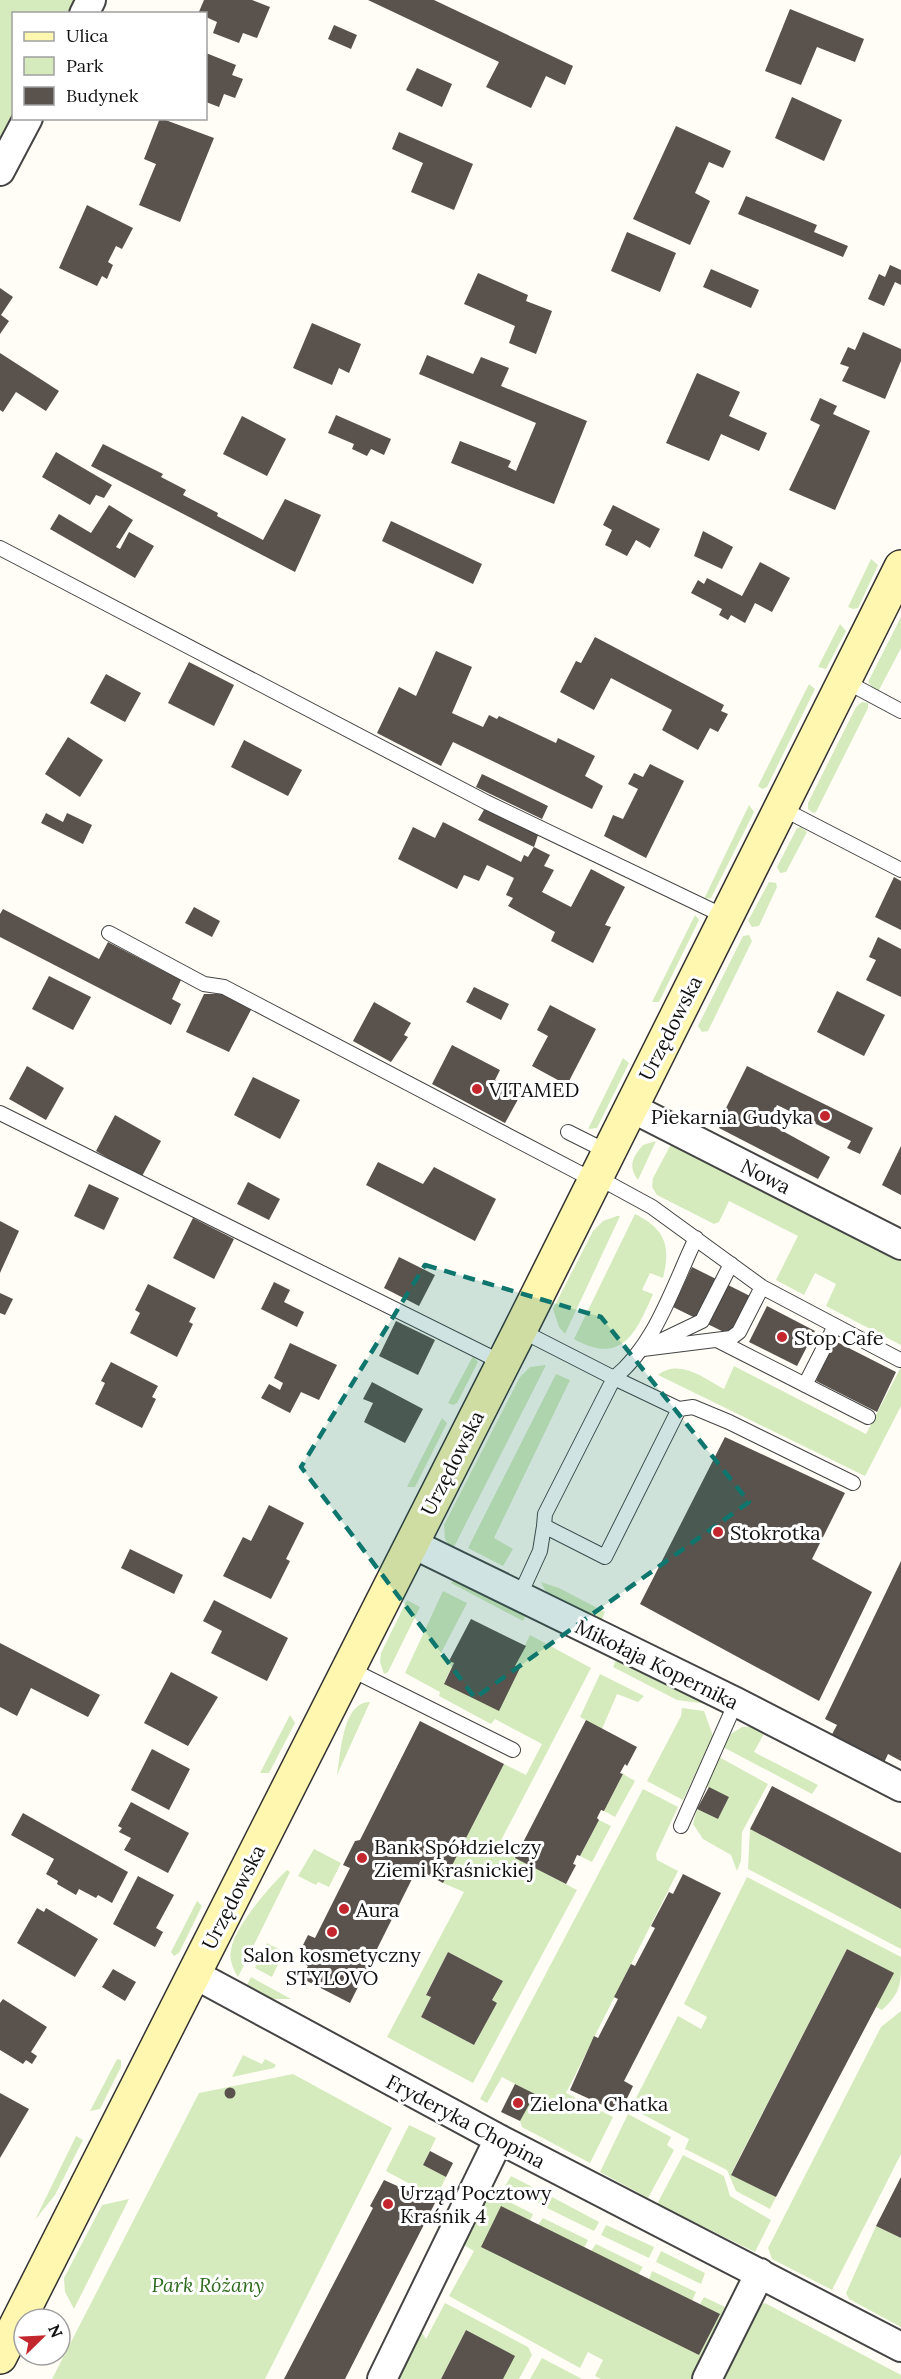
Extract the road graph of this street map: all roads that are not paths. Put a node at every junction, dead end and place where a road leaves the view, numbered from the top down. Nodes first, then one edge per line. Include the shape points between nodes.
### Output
1 (27, 120) edge
2 (0, 171) edge
3 (0, 548) edge
4 (901, 567) edge
5 (845, 681) junction
6 (901, 711) edge
7 (781, 808) junction
8 (901, 870) edge
9 (726, 917) junction
10 (109, 933) dead end
11 (630, 1107) junction
12 (0, 1113) edge
13 (568, 1132) dead end
14 (599, 1169) junction
15 (696, 1238) junction
16 (901, 1245) edge
17 (731, 1264) junction
18 (762, 1287) junction
19 (835, 1326) junction
20 (520, 1330) junction
21 (719, 1341) junction
22 (643, 1349) junction
23 (900, 1360) edge
24 (503, 1363) junction
25 (614, 1378) junction
26 (806, 1385) junction
27 (679, 1409) junction
28 (868, 1417) dead end
29 (853, 1483) dead end
30 (544, 1526) junction
31 (411, 1543) junction
32 (519, 1597) junction
33 (348, 1668) junction
34 (736, 1702) junction
35 (513, 1750) dead end
36 (901, 1787) edge
37 (681, 1826) dead end
38 (194, 1974) junction
39 (499, 2139) junction
40 (760, 2273) junction
41 (901, 2347) edge
42 (0, 2357) edge
43 (382, 2379) edge
44 (707, 2379) edge

1 - 2 street
3 - 9 lane via 476,797
4 - 5 street, Urzędowska
5 - 6 lane
5 - 7 street, Urzędowska
7 - 8 lane
7 - 9 street, Urzędowska
9 - 11 street, Urzędowska
10 - 14 lane via 204,984 224,987
11 - 14 street, Urzędowska
11 - 16 street, Nowa
12 - 24 lane
13 - 14 lane
14 - 15 lane
14 - 20 street, Urzędowska
15 - 17 lane
15 - 22 lane
17 - 18 lane
17 - 22 lane via 702,1321
18 - 19 lane
18 - 21 lane via 739,1332
19 - 23 lane
19 - 26 lane
20 - 24 street, Urzędowska
20 - 25 lane
21 - 22 lane
21 - 26 lane
22 - 25 lane
24 - 31 street, Urzędowska
25 - 27 lane
25 - 30 lane via 545,1514
26 - 28 lane
27 - 29 lane via 693,1407 729,1422
27 - 30 lane via 605,1557
30 - 32 lane via 540,1551
31 - 32 street, Mikołaja Kopernika
31 - 33 street, Urzędowska
32 - 34 street, Mikołaja Kopernika
33 - 35 lane
33 - 38 street, Urzędowska
34 - 36 street, Mikołaja Kopernika
34 - 37 lane
38 - 39 street, Fryderyka Chopina
38 - 42 street, Urzędowska
39 - 40 street, Fryderyka Chopina
39 - 43 street
40 - 41 street, Fryderyka Chopina
40 - 44 street

